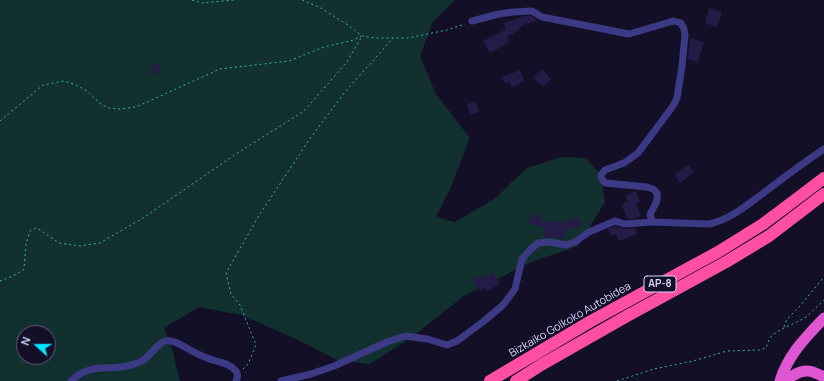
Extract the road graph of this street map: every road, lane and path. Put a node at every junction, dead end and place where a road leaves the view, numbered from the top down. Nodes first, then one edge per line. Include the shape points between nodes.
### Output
1 (192, 0) edge
2 (234, 0) edge
3 (302, 0) edge
4 (472, 21) joint
5 (362, 36) junction
6 (393, 38) junction
7 (0, 121) edge
8 (824, 149) edge
9 (824, 178) edge
10 (824, 194) edge
11 (653, 222) junction
12 (824, 276) edge
13 (0, 281) edge
14 (824, 300) edge
15 (824, 318) edge
16 (784, 328) junction
17 (237, 377) edge
18 (824, 377) edge
19 (71, 381) edge
20 (280, 381) edge
21 (490, 381) edge
22 (516, 381) edge
23 (617, 381) edge
24 (780, 381) edge
25 (786, 381) edge

1 - 2 path via 202,3
3 - 5 path via 319,7
4 - 6 path via 447,30 408,38
4 - 11 street via 498,14 532,11 542,17 629,34 674,21 681,23 685,35 677,98 673,106 638,153 624,163 605,170 601,175 605,183 647,187 658,193 658,199 650,215
5 - 6 path
5 - 7 path via 289,60 220,69 136,107 108,108 87,91 64,81 43,85
5 - 13 path via 347,62 304,111 143,218 100,243 80,246 59,243 36,228 30,232 26,244 24,269
6 - 17 path via 345,92 311,137 258,217 226,273 230,294 240,305 256,345 248,364
8 - 11 street via 729,217 709,224
9 - 21 highway, Bizkaiko Golkoko Autobidea / AP-8 via 762,224 718,252 591,321
10 - 22 highway, AP-8 via 769,236
11 - 20 street via 624,224 616,221 566,245 538,243 522,259 515,289 503,305 457,341 447,345 405,336 323,370
12 - 16 path via 787,319
14 - 16 path via 805,318
15 - 24 highway via 794,351
16 - 23 path via 772,335 766,348 760,350 727,351
17 - 19 street via 235,370 228,365 206,358 178,343 164,341 141,362 124,367 90,369
18 - 25 highway via 815,372 801,371

